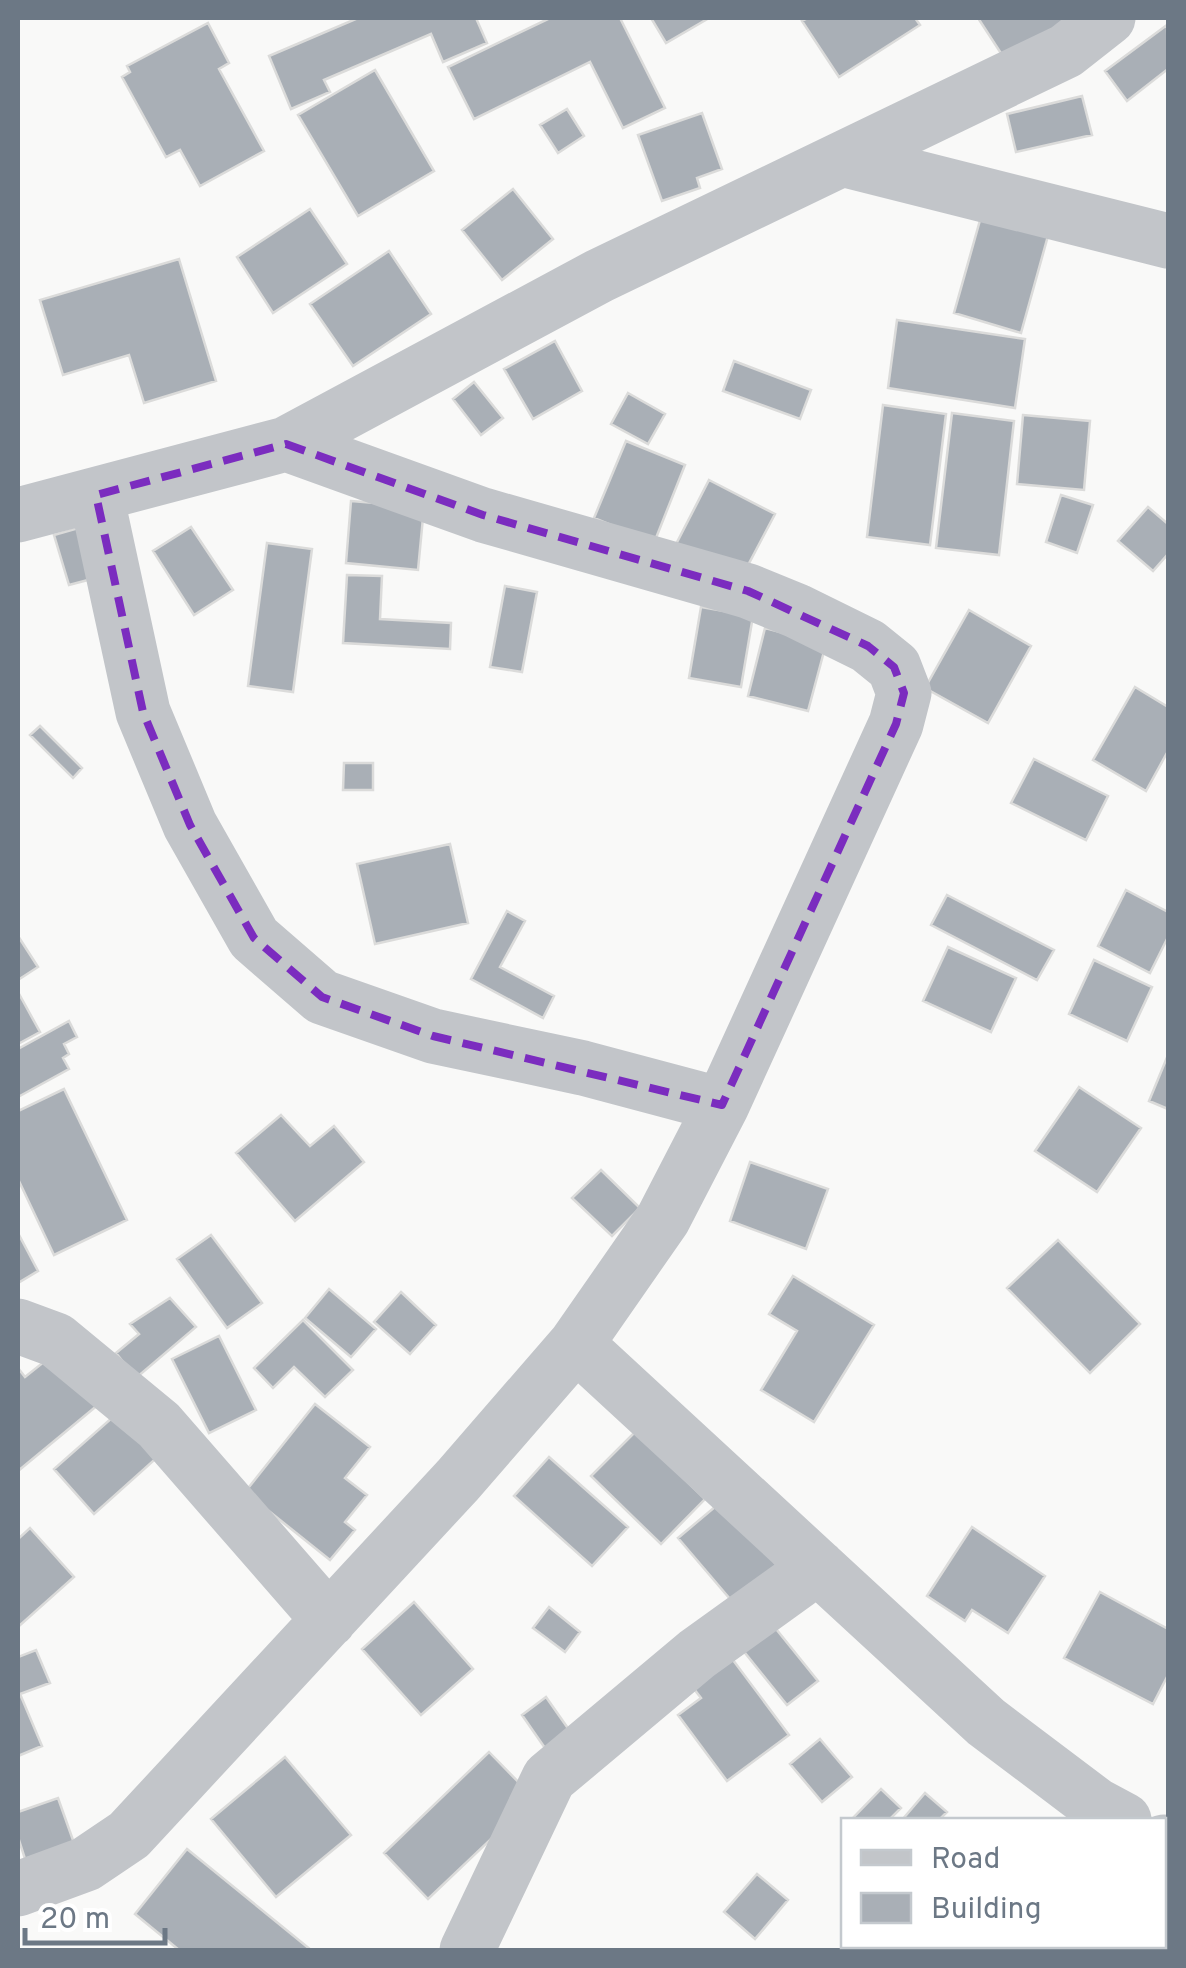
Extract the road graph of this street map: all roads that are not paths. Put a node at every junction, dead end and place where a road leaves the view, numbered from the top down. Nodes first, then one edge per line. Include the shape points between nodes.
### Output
1 (1108, 18) edge
2 (842, 159) junction
3 (1168, 240) edge
4 (286, 444) junction
5 (96, 495) junction
6 (18, 516) edge
7 (722, 1105) junction
8 (18, 1326) edge
9 (576, 1344) junction
10 (818, 1567) junction
11 (329, 1620) junction
12 (1120, 1818) edge
13 (18, 1889) edge
14 (467, 1950) edge

1 - 2 street via 1066,51
2 - 3 street
2 - 4 street via 598,276
4 - 5 street
4 - 7 street via 483,515 748,592 868,646 894,667 904,693 896,724
5 - 6 street
5 - 7 street via 143,712 190,825 254,938 322,997 433,1036
7 - 9 street via 663,1219
8 - 11 street via 56,1340 159,1425
9 - 10 street
9 - 11 street
10 - 12 street via 986,1722
10 - 14 street via 697,1654 549,1778
11 - 13 street via 130,1835 86,1864

